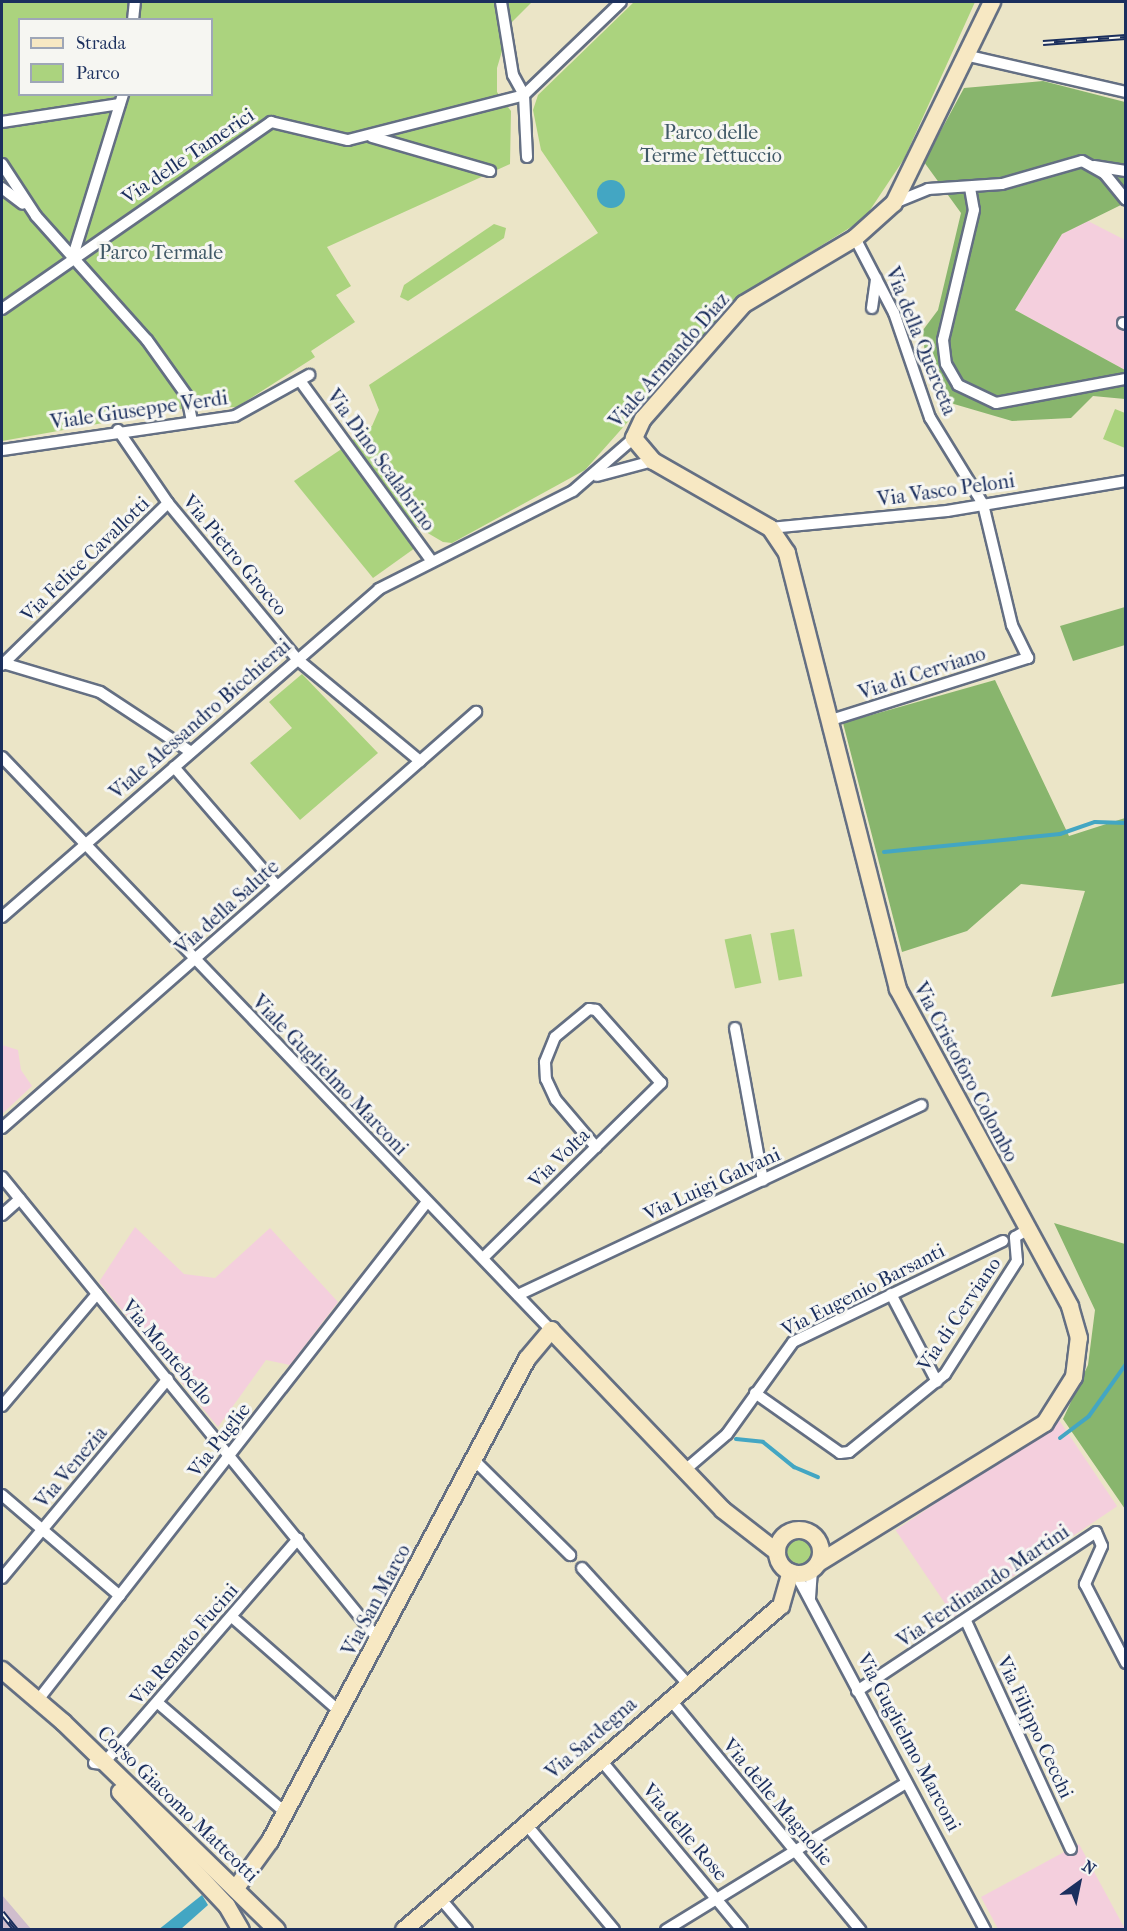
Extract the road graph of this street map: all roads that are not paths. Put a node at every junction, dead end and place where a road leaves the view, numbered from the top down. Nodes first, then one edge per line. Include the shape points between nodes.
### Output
1 (135, 2) edge
2 (501, 2) edge
3 (621, 2) edge
4 (992, 2) edge
5 (133, 18) edge
6 (969, 56) junction
7 (1125, 92) edge
8 (524, 95) junction
9 (122, 99) edge
10 (2, 122) edge
11 (372, 137) junction
12 (527, 157) dead end
13 (2, 164) edge
14 (1094, 166) junction
15 (490, 171) dead end
16 (1125, 171) edge
17 (2, 188) edge
18 (970, 188) junction
19 (1125, 200) edge
20 (894, 203) junction
21 (36, 216) junction
22 (855, 238) junction
23 (73, 256) junction
24 (876, 278) junction
25 (872, 308) dead end
26 (2, 309) edge
27 (305, 378) joint
28 (1125, 379) edge
29 (192, 421) junction
30 (118, 430) junction
31 (634, 438) junction
32 (2, 450) edge
33 (653, 461) junction
34 (594, 477) junction
35 (1125, 481) edge
36 (168, 504) junction
37 (983, 504) junction
38 (770, 528) junction
39 (431, 560) junction
40 (1028, 658) joint
41 (297, 659) junction
42 (2, 664) edge
43 (476, 712) dead end
44 (828, 721) junction
45 (191, 752) junction
46 (2, 757) edge
47 (420, 761) junction
48 (174, 767) junction
49 (85, 844) junction
50 (277, 886) junction
51 (2, 917) edge
52 (195, 959) junction
53 (735, 1028) dead end
54 (921, 1105) dead end
55 (2, 1128) edge
56 (596, 1147) junction
57 (2, 1178) edge
58 (763, 1180) junction
59 (20, 1199) junction
60 (427, 1202) junction
61 (2, 1215) edge
62 (1027, 1230) junction
63 (1003, 1241) dead end
64 (483, 1258) junction
65 (97, 1294) junction
66 (891, 1294) junction
67 (519, 1296) junction
68 (551, 1330) junction
69 (168, 1379) junction
70 (937, 1382) junction
71 (755, 1393) junction
72 (2, 1406) edge
73 (229, 1455) junction
74 (475, 1461) junction
75 (685, 1470) junction
76 (2, 1495) edge
77 (723, 1510) junction
78 (42, 1528) junction
79 (790, 1532) junction
80 (813, 1534) junction
81 (855, 1538) junction
82 (298, 1539) junction
83 (777, 1552) junction
84 (570, 1556) dead end
85 (582, 1568) dead end
86 (805, 1569) junction
87 (2, 1578) edge
88 (120, 1596) junction
89 (810, 1598) junction
90 (232, 1617) junction
91 (966, 1621) junction
92 (378, 1638) junction
93 (1125, 1663) edge
94 (2, 1670) edge
95 (687, 1683) junction
96 (857, 1691) junction
97 (669, 1698) junction
98 (158, 1703) junction
99 (43, 1705) junction
100 (340, 1712) junction
101 (600, 1759) junction
102 (99, 1763) junction
103 (906, 1782) junction
104 (286, 1813) junction
105 (525, 1823) junction
106 (1071, 1849) dead end
107 (795, 1851) junction
108 (236, 1888) junction
109 (440, 1898) junction
110 (717, 1898) junction
111 (241, 1929) edge
112 (277, 1929) edge
113 (404, 1929) edge
114 (467, 1929) edge
115 (614, 1929) edge
116 (666, 1929) edge
117 (742, 1929) edge
118 (860, 1929) edge
119 (985, 1929) edge

1 - 5 street
2 - 8 street via 513,75
3 - 8 street
4 - 6 main road, Viale Armando Diaz
6 - 7 street
6 - 20 main road, Viale Armando Diaz
8 - 11 street, Via delle Tamerici
8 - 12 street
9 - 10 street
9 - 23 street
11 - 15 street
11 - 23 street, Via delle Tamerici via 348,140 271,122
13 - 21 street
14 - 16 street
14 - 18 street via 1062,164 1002,184
14 - 19 street
17 - 21 street
18 - 20 street via 938,187
18 - 28 street via 974,210 943,340 946,364 958,386 996,403
20 - 22 main road, Viale Armando Diaz
21 - 23 street
22 - 24 street, Via della Querceta
22 - 31 main road, Viale Armando Diaz via 744,304 643,419
23 - 26 street, Via delle Tamerici
23 - 29 street via 187,396
24 - 25 street
24 - 37 street, Via della Querceta via 930,418
27 - 29 street, Viale Giuseppe Verdi via 235,416
27 - 39 street, Via Dino Scalabrino
29 - 30 street, Viale Giuseppe Verdi
30 - 32 street, Viale Giuseppe Verdi
30 - 36 street, Via Pietro Grocco
31 - 33 main road
31 - 34 street, Viale Armando Diaz
33 - 34 street, Viale Armando Diaz
33 - 38 main road
34 - 39 street, Viale Armando Diaz via 460,551
35 - 37 street, Via Vasco Peloni
36 - 41 street, Via Pietro Grocco
36 - 42 street, Via Felice Cavallotti
37 - 38 street, Via Vasco Peloni
37 - 40 street, Via della Querceta via 1012,625
38 - 44 main road, Via Cristoforo Colombo via 794,573
39 - 41 street, Viale Alessandro Bicchierai via 379,590
40 - 44 street, Via di Cerviano
41 - 45 street, Viale Alessandro Bicchierai
41 - 47 street, Via Pietro Grocco
42 - 45 street via 100,692
43 - 47 street, Via della Salute
44 - 62 main road, Via Cristoforo Colombo via 898,988
45 - 48 street, Viale Alessandro Bicchierai
46 - 49 street, Viale Guglielmo Marconi
47 - 50 street, Via della Salute
48 - 49 street, Viale Alessandro Bicchierai
48 - 50 street
49 - 51 street, Viale Alessandro Bicchierai
49 - 52 street, Viale Guglielmo Marconi
50 - 52 street, Via della Salute
52 - 55 street, Via della Salute
52 - 60 street, Viale Guglielmo Marconi
53 - 58 street
54 - 58 street, Via Luigi Galvani
56 - 56 street, Via Volta via 662,1083 596,1010 589,1009 555,1037 545,1062 546,1079 556,1100
56 - 64 street, Via Volta
57 - 59 street, Via Montebello
58 - 67 street, Via Luigi Galvani
59 - 61 street
59 - 65 street, Via Montebello
60 - 64 street, Viale Guglielmo Marconi
60 - 73 street, Via Puglie
62 - 70 street, Via di Cerviano via 1014,1239 1017,1261
62 - 81 main road, Via Cristoforo Colombo via 1077,1325 1078,1364 1062,1404 1037,1430
63 - 66 street, Via Eugenio Barsanti
64 - 67 street, Viale Guglielmo Marconi
65 - 69 street, Via Montebello
65 - 72 street
66 - 70 street
66 - 71 street, Via Eugenio Barsanti via 793,1342
67 - 68 street, Viale Guglielmo Marconi
68 - 74 main road, Via San Marco via 527,1359
68 - 75 main road
69 - 73 street, Via Montebello
69 - 78 street, Via Venezia
70 - 71 street, Via di Cerviano via 845,1454
71 - 75 street, Via Eugenio Barsanti via 727,1434
73 - 82 street, Via Montebello
73 - 88 street, Via Puglie
74 - 84 street
74 - 92 main road, Via San Marco
75 - 77 main road
76 - 78 street
77 - 79 main road via 761,1530
77 - 83 main road
78 - 87 street, Via Venezia
78 - 88 street
79 - 80 main road
79 - 83 main road
80 - 81 main road
80 - 86 main road via 821,1547
81 - 86 main road, Via Cristoforo Colombo
82 - 90 street, Via Renato Fucini
82 - 92 street, Via Montebello
83 - 86 main road
85 - 95 street
86 - 89 street
86 - 89 street
86 - 95 main road, Via Sardegna via 784,1603
88 - 99 street, Via Puglie
89 - 96 street, Via Guglielmo Marconi
90 - 98 street, Via Renato Fucini
90 - 100 street
91 - 93 street, Via Ferdinando Martini via 1096,1532 1102,1546 1085,1584
91 - 96 street, Via Ferdinando Martini
91 - 106 street, Via Filippo Cecchi
92 - 100 main road, Via San Marco
94 - 99 main road, Corso Giacomo Matteotti
95 - 97 main road, Via Sardegna
96 - 103 street, Via Guglielmo Marconi
97 - 101 main road, Via Sardegna
97 - 107 street, Via delle Magnolie
98 - 102 street, Via Renato Fucini
98 - 104 street
99 - 102 main road, Corso Giacomo Matteotti
100 - 104 main road, Via San Marco
101 - 105 main road, Via Sardegna
101 - 110 street, Via delle Rose
102 - 108 main road, Corso Giacomo Matteotti
102 - 111 main road, Corso Giacomo Matteotti via 227,1906
103 - 107 street
103 - 119 street, Via Guglielmo Marconi
104 - 108 main road, Via San Marco
105 - 109 main road, Via Sardegna
105 - 115 street
107 - 110 street
107 - 118 street, Via delle Magnolie
108 - 112 main road, Corso Giacomo Matteotti
109 - 113 main road, Via Sardegna
109 - 114 street
110 - 116 street
110 - 117 street, Via delle Rose

